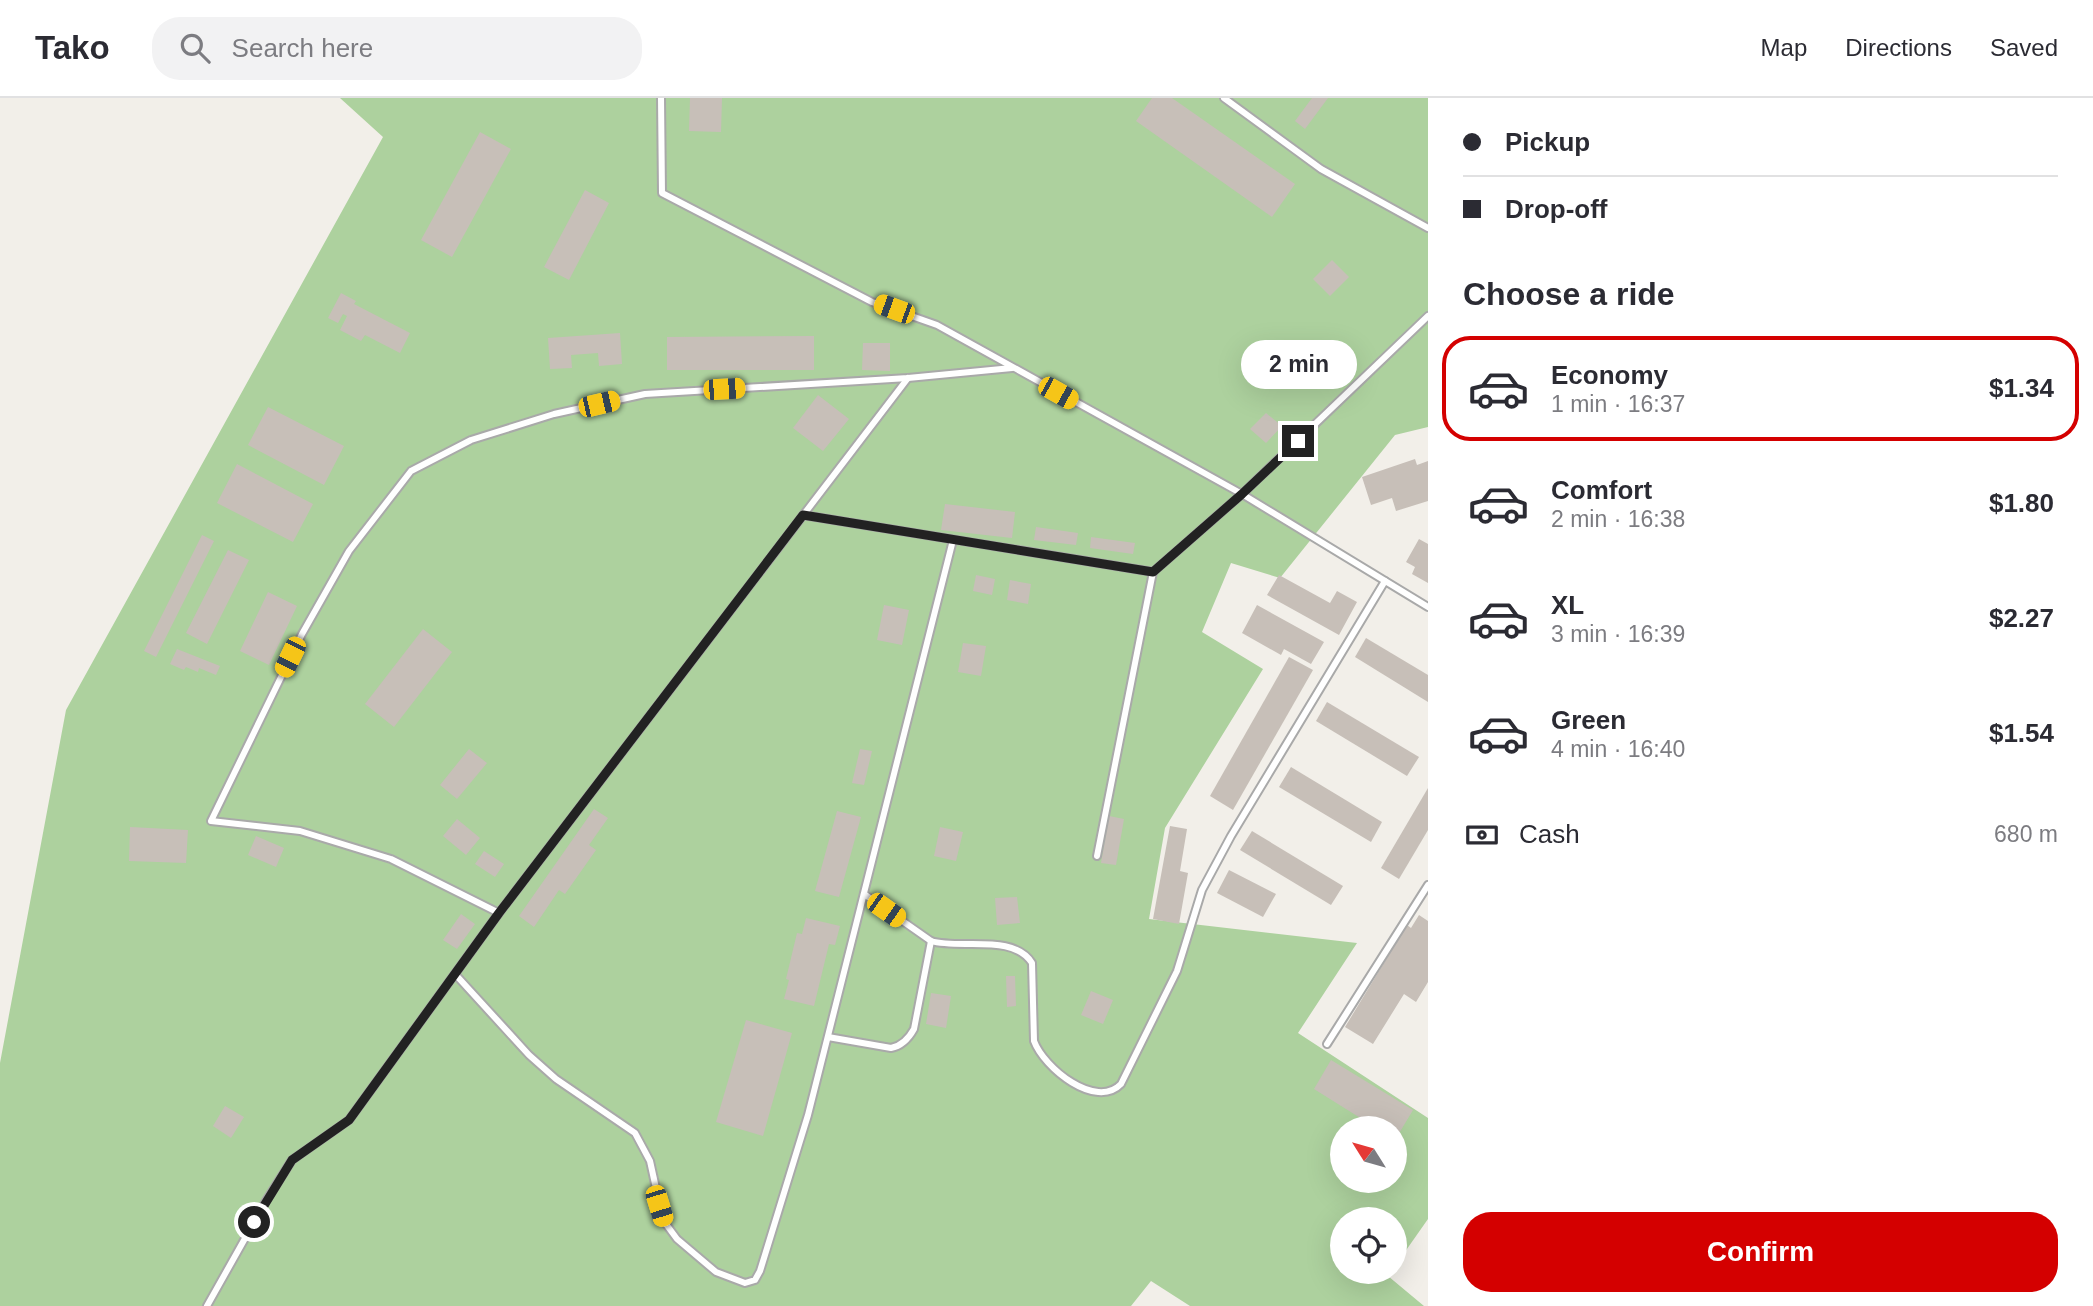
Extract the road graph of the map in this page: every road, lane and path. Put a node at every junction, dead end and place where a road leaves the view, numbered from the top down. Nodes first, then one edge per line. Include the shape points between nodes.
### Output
1 (661, 98) edge
2 (1224, 98) edge
3 (1428, 228) edge
4 (1428, 316) edge
5 (1012, 368) junction
6 (908, 378) junction
7 (1242, 494) junction
8 (803, 515) junction
9 (953, 540) junction
10 (1153, 572) junction
11 (1385, 581) junction
12 (1428, 607) edge
13 (1097, 856) dead end
14 (1427, 887) edge
15 (864, 894) junction
16 (499, 913) junction
17 (931, 941) junction
18 (455, 974) junction
19 (828, 1037) junction
20 (1327, 1044) dead end
21 (207, 1306) edge

1 - 5 lane via 662,193 872,302 937,325
2 - 3 lane via 1321,169
4 - 7 lane
5 - 6 lane
5 - 7 lane
6 - 8 lane
6 - 16 lane via 645,394 554,414 471,440 411,471 349,551 302,634 211,821 300,831 391,859
7 - 10 lane
7 - 11 lane
8 - 9 lane
8 - 16 lane
9 - 10 lane
9 - 15 lane
10 - 13 lane
11 - 12 lane
11 - 17 lane via 1209,876 1177,971 1115,1091 1091,1091 1070,1081 1037,1051 1032,963 1027,956 1017,948
14 - 20 lane
15 - 17 lane
15 - 19 lane
16 - 18 lane
17 - 19 lane via 909,1037 891,1048
18 - 19 lane via 556,1079 635,1133 650,1161 663,1220 677,1239 716,1272 745,1283 755,1280 760,1271
18 - 21 lane via 349,1120 292,1160

